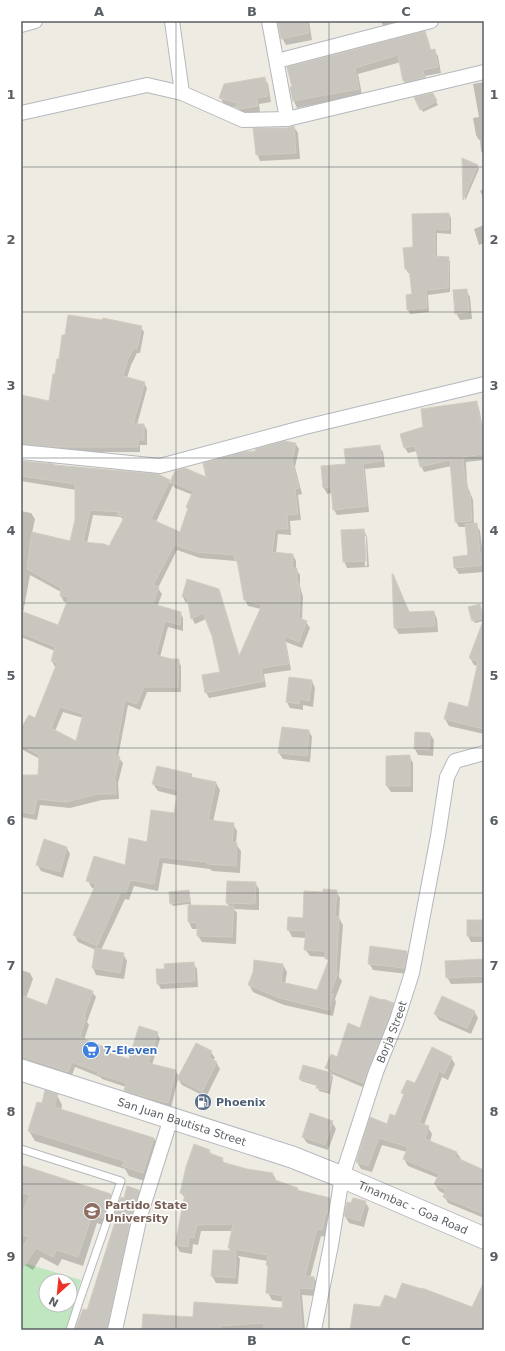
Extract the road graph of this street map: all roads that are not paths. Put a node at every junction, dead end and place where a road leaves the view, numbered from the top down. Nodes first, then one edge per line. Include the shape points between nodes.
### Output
1 (35, 21) edge
2 (172, 21) edge
3 (269, 21) edge
4 (431, 21) edge
5 (21, 25) edge
6 (277, 61) junction
7 (484, 72) edge
8 (182, 93) junction
9 (21, 113) edge
10 (287, 119) junction
11 (484, 384) edge
12 (21, 452) edge
13 (484, 753) edge
14 (21, 1070) edge
15 (171, 1118) junction
16 (21, 1149) edge
17 (342, 1177) junction
18 (484, 1238) edge
19 (70, 1330) edge
20 (115, 1330) edge
21 (314, 1330) edge

1 - 5 street
2 - 8 street
3 - 6 street
4 - 6 street
6 - 10 street
7 - 10 street
8 - 9 street via 147,85
8 - 10 street via 243,120
11 - 12 street via 305,427 160,466
13 - 17 street, Borja Street via 455,761 447,777 412,974 376,1072
14 - 15 main road, San Juan Bautista Street
15 - 17 main road, San Juan Bautista Street via 292,1157
15 - 20 street via 140,1216
16 - 19 lane via 121,1181
17 - 18 main road, Tinambac - Goa Road
17 - 21 street, Borja Street

